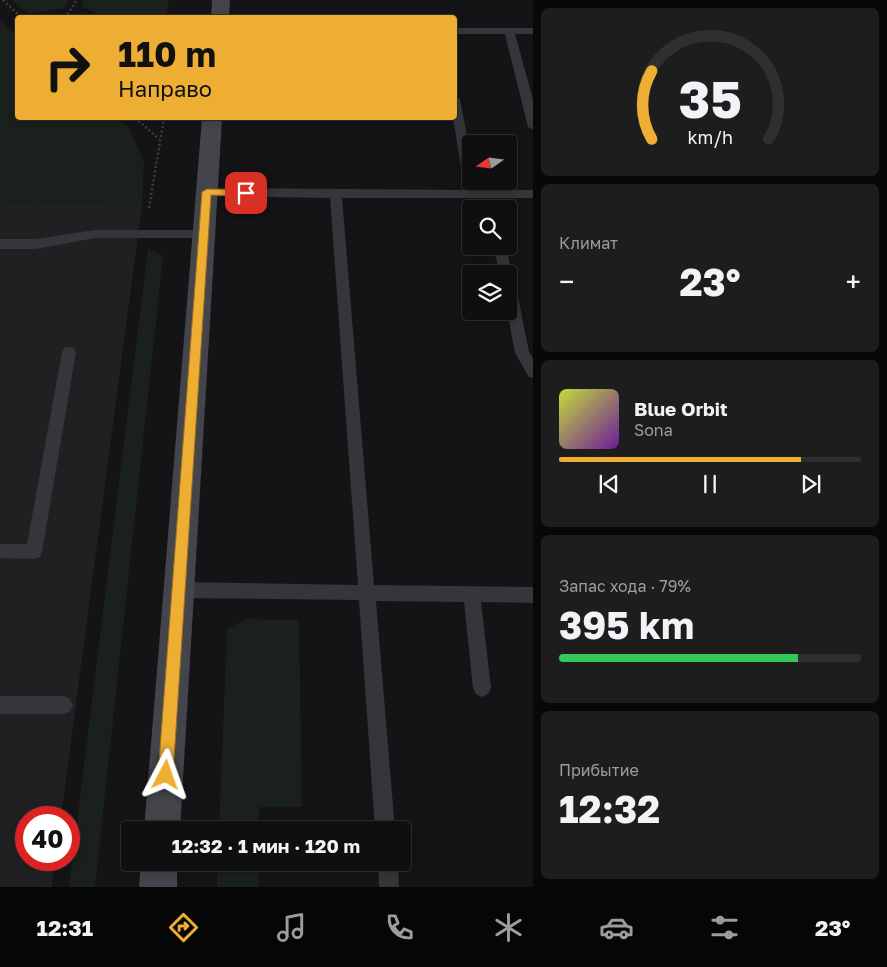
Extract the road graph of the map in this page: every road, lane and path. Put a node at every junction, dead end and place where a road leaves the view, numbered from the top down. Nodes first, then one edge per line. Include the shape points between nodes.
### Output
1 (3, 0) edge
2 (78, 0) edge
3 (221, 0) edge
4 (19, 15) edge
5 (67, 15) edge
6 (220, 15) edge
7 (457, 31) edge
8 (509, 31) junction
9 (533, 31) edge
10 (457, 110) edge
11 (137, 120) edge
12 (164, 120) edge
13 (212, 120) edge
14 (533, 127) edge
15 (160, 139) junction
16 (207, 192) junction
17 (336, 194) junction
18 (472, 194) junction
19 (490, 194) junction
20 (533, 194) edge
21 (491, 200) edge
22 (145, 234) junction
23 (204, 234) junction
24 (0, 244) edge
25 (516, 320) edge
26 (69, 352) dead end
27 (533, 373) edge
28 (0, 551) edge
29 (179, 590) junction
30 (369, 594) junction
31 (472, 595) junction
32 (533, 595) edge
33 (482, 688) dead end
34 (0, 705) edge
35 (64, 705) dead end
36 (163, 821) edge
37 (384, 821) edge
38 (159, 871) edge
39 (388, 871) edge
40 (158, 887) edge
41 (389, 887) edge

1 - 4 path
2 - 5 path
3 - 6 street
7 - 8 lane
8 - 9 lane
8 - 14 lane
10 - 18 lane
11 - 15 path
12 - 15 path
13 - 16 street
15 - 22 path
16 - 17 lane
16 - 23 street
17 - 18 lane
17 - 30 lane
18 - 19 lane
19 - 20 lane
19 - 21 lane
22 - 23 lane
22 - 24 lane via 95,234 36,244
23 - 29 street
25 - 27 lane via 522,353
26 - 28 lane via 34,552
29 - 30 lane
29 - 36 street
30 - 31 lane
30 - 37 lane
31 - 32 lane
31 - 33 lane
34 - 35 lane
38 - 40 street
39 - 41 lane

